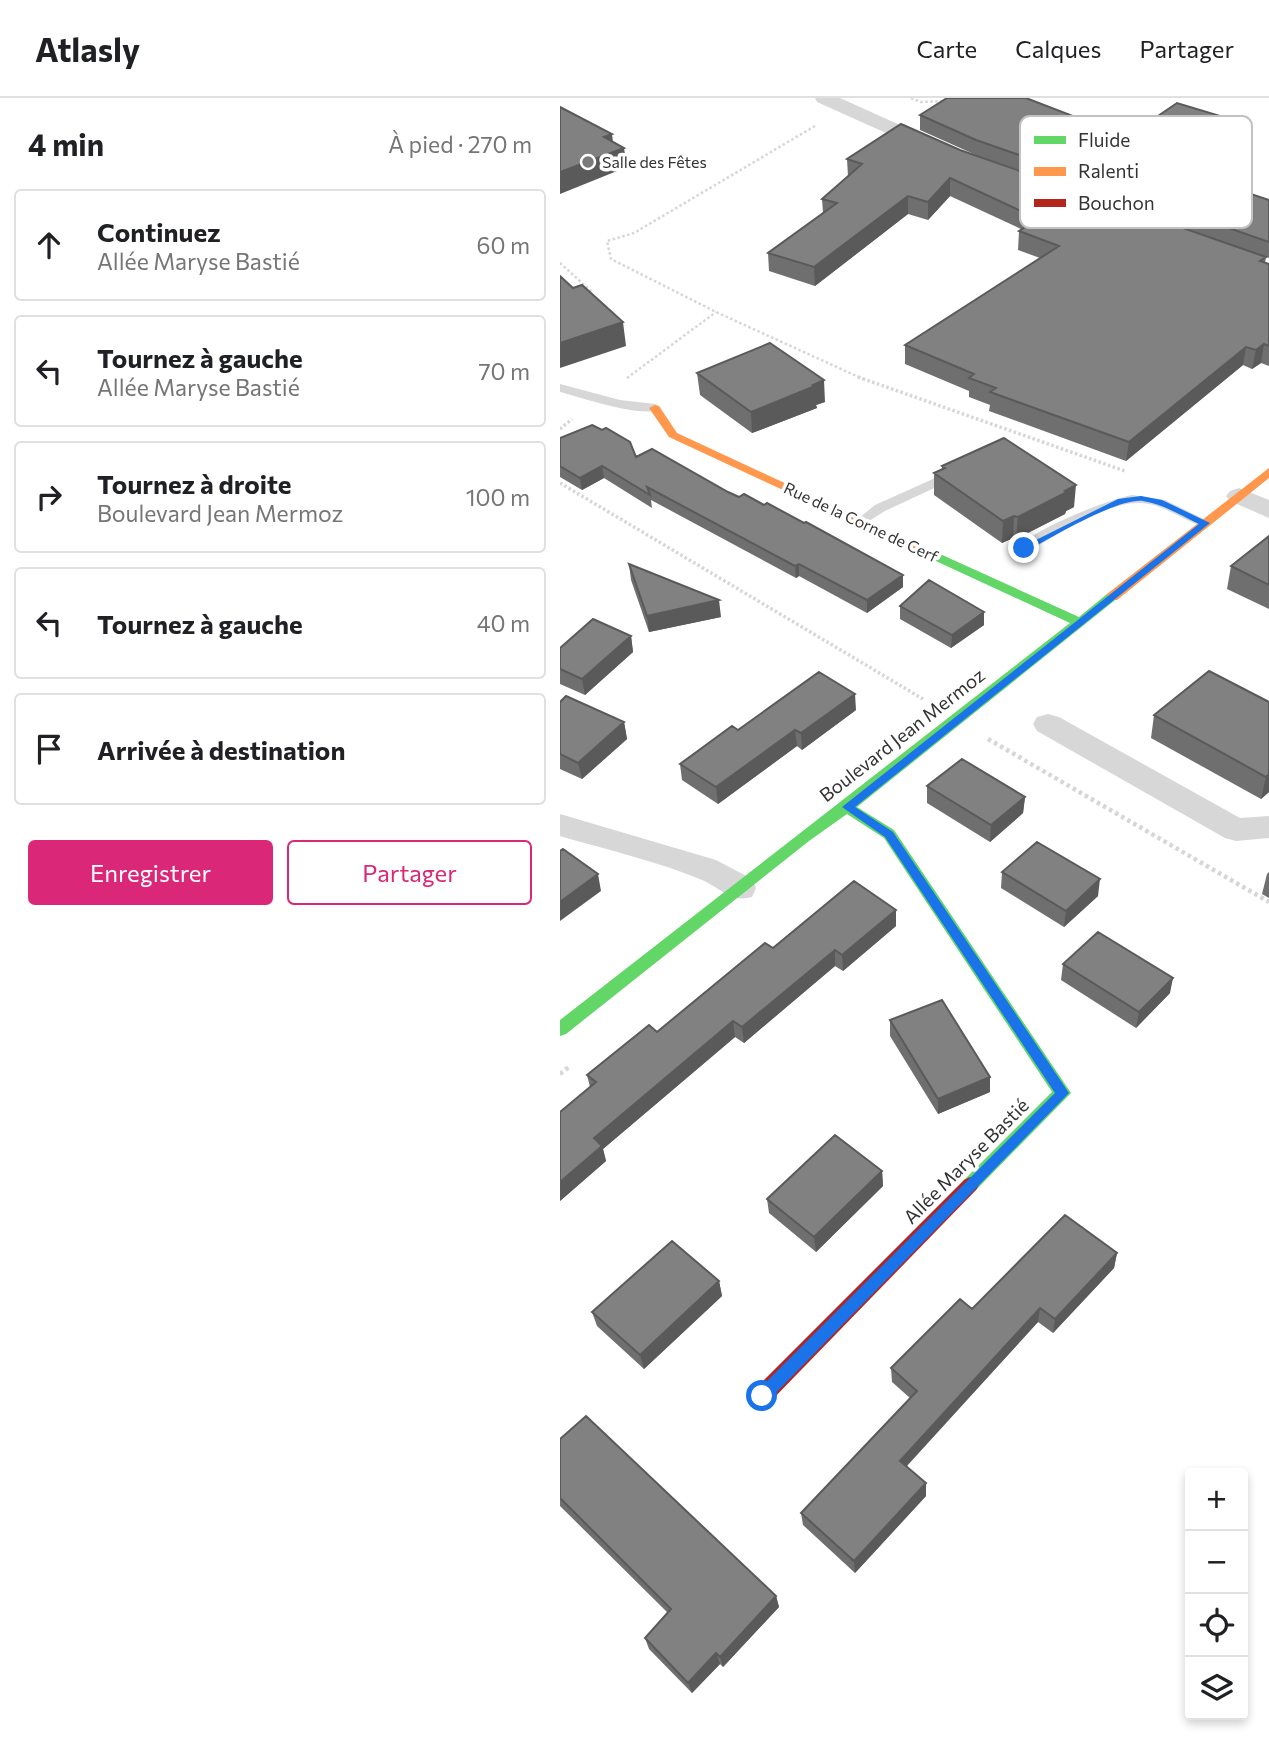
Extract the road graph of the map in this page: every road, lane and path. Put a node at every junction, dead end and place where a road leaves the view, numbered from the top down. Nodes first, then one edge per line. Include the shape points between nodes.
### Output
1 (824, 98) edge
2 (911, 98) edge
3 (954, 100) edge
4 (850, 110) junction
5 (955, 156) edge
6 (560, 263) edge
7 (592, 292) edge
8 (716, 312) junction
9 (560, 388) edge
10 (599, 399) junction
11 (655, 408) joint
12 (560, 429) edge
13 (966, 468) edge
14 (1126, 472) dead end
15 (1269, 472) edge
16 (560, 483) edge
17 (1239, 496) junction
18 (1269, 510) edge
19 (861, 522) junction
20 (1205, 523) junction
21 (1024, 548) dead end
22 (1079, 622) junction
23 (932, 704) dead end
24 (1048, 723) dead end
25 (986, 738) dead end
26 (847, 807) junction
27 (560, 825) edge
28 (1266, 832) edge
29 (740, 888) junction
30 (1269, 902) edge
31 (560, 1029) edge
32 (762, 1396) dead end

1 - 4 street
2 - 3 path via 921,102
4 - 5 street
4 - 8 path via 806,130 634,233 607,241 611,259
6 - 7 path
8 - 10 path
8 - 14 path via 858,377
9 - 10 lane
10 - 11 lane
10 - 12 path
11 - 19 street, Rue de la Corne de Cerf via 673,435
13 - 19 lane via 880,508
15 - 17 street, Boulevard Jean Mermoz
16 - 23 path
17 - 18 street
17 - 20 street, Boulevard Jean Mermoz
19 - 22 street, Rue de la Corne de Cerf
20 - 21 lane via 1141,498 1121,501
20 - 22 street, Boulevard Jean Mermoz
22 - 26 street, Boulevard Jean Mermoz
24 - 28 street via 1237,830
25 - 30 path
26 - 29 street, Boulevard Jean Mermoz
26 - 32 street, Allée Maryse Bastié via 889,834 1062,1093
27 - 29 street via 705,868
29 - 31 street, Boulevard Jean Mermoz

